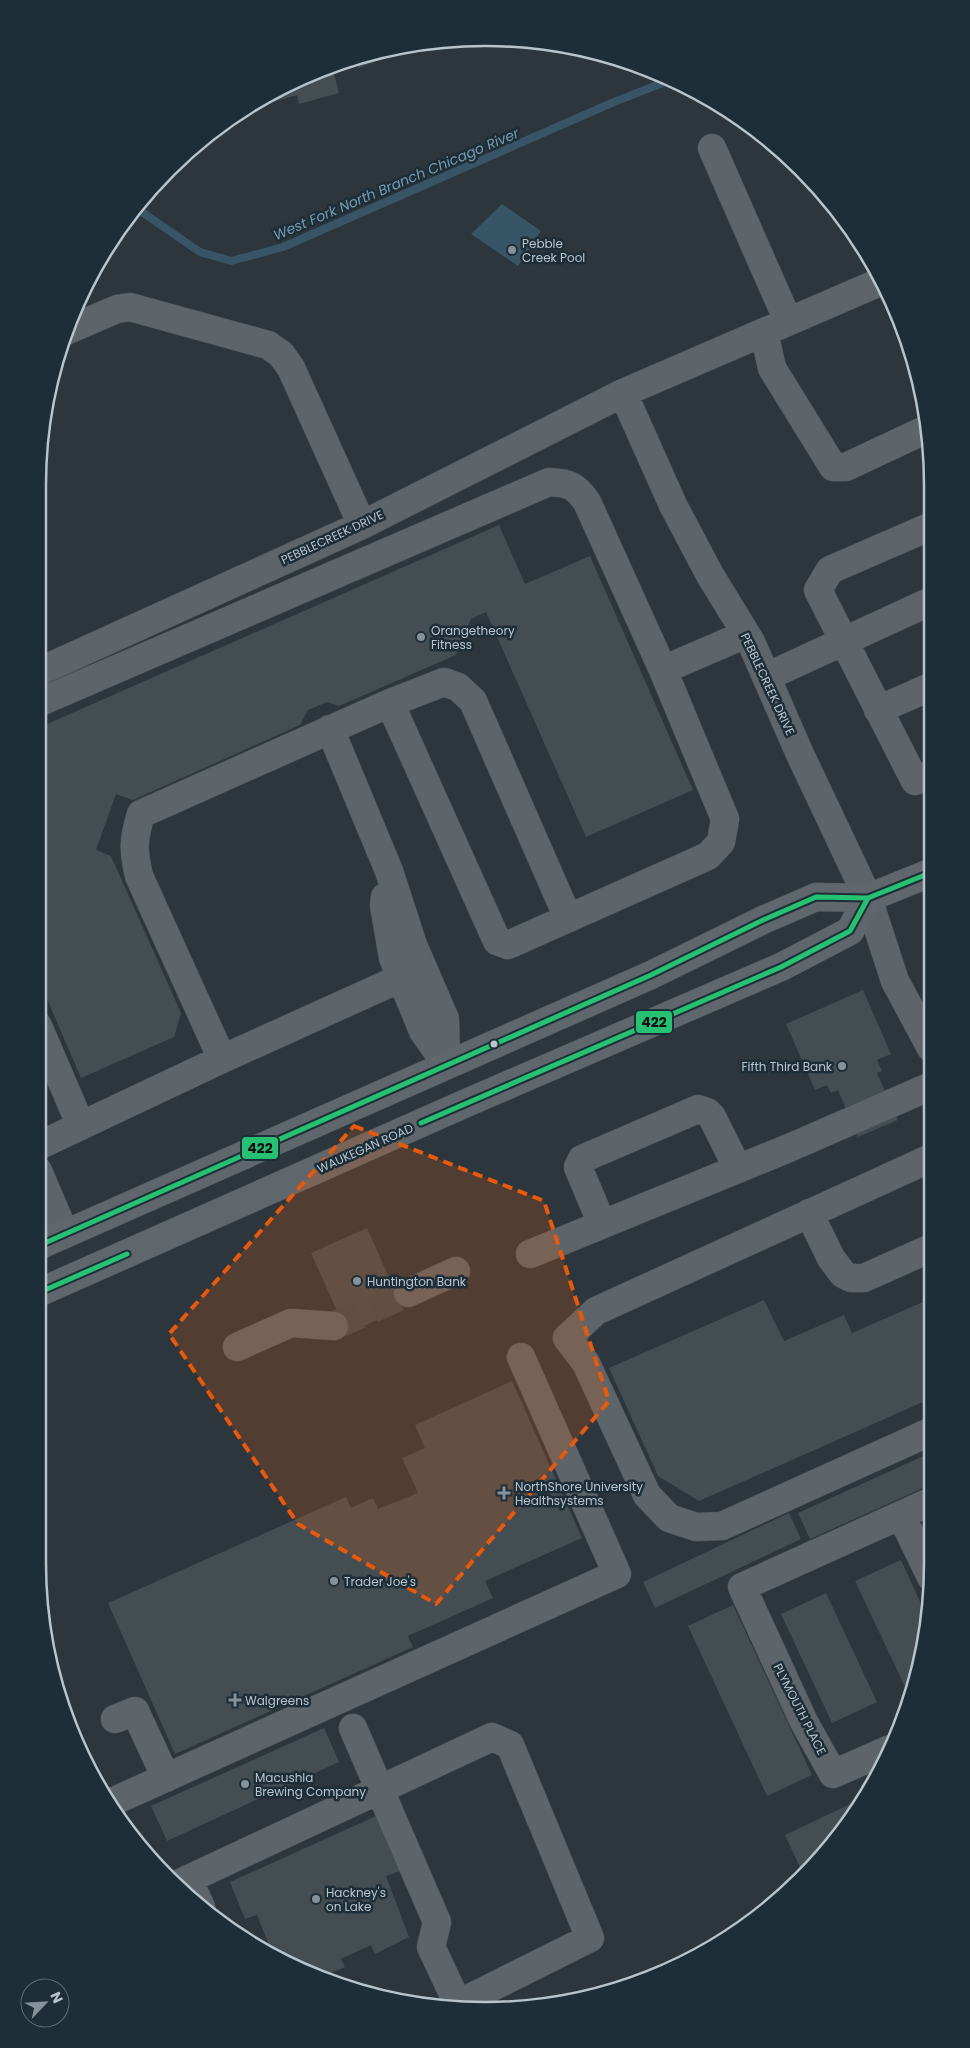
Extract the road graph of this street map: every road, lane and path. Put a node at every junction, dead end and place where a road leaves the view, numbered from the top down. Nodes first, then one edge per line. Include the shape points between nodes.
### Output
1 (712, 148) dead end
2 (875, 284) edge
3 (776, 326) junction
4 (76, 327) edge
5 (623, 393) junction
6 (920, 432) edge
7 (362, 525) junction
8 (924, 529) edge
9 (924, 604) edge
10 (746, 634) junction
11 (843, 642) junction
12 (46, 668) edge
13 (663, 670) junction
14 (766, 677) junction
15 (924, 690) edge
16 (46, 700) edge
17 (390, 703) junction
18 (878, 710) junction
19 (330, 729) junction
20 (924, 777) edge
21 (389, 871) junction
22 (924, 875) edge
23 (868, 898) junction
24 (568, 918) junction
25 (401, 978) junction
26 (924, 1035) edge
27 (46, 1045) edge
28 (222, 1060) junction
29 (446, 1064) junction
30 (924, 1089) edge
31 (81, 1126) junction
32 (46, 1142) edge
33 (924, 1161) edge
34 (738, 1169) junction
35 (46, 1190) edge
36 (810, 1213) junction
37 (602, 1224) junction
38 (65, 1234) junction
39 (46, 1242) edge
40 (924, 1251) edge
41 (530, 1254) dead end
42 (456, 1271) dead end
43 (46, 1289) edge
44 (408, 1293) tunnel mouth
45 (334, 1326) tunnel mouth
46 (237, 1347) dead end
47 (521, 1357) dead end
48 (924, 1434) edge
49 (924, 1505) edge
50 (901, 1515) junction
51 (924, 1563) edge
52 (115, 1719) dead end
53 (353, 1728) dead end
54 (881, 1753) edge
55 (166, 1778) junction
56 (380, 1790) junction
57 (116, 1800) edge
58 (184, 1881) edge
59 (457, 2001) edge
60 (463, 2001) edge

1 - 3 street
2 - 3 street, PEBBLECREEK DRIVE
3 - 5 street, PEBBLECREEK DRIVE
3 - 6 street via 772,368 833,467 846,467
4 - 7 street via 117,309 130,307 268,345 281,354 291,368
5 - 7 street, PEBBLECREEK DRIVE
5 - 10 street, PEBBLECREEK DRIVE via 673,505
7 - 12 street, PEBBLECREEK DRIVE
8 - 11 street via 830,570 818,590
9 - 11 street
10 - 13 street
10 - 14 street, PEBBLECREEK DRIVE
11 - 14 street
11 - 18 street
13 - 16 street via 587,502 567,483 549,482
13 - 24 street via 725,819 721,842 708,856
14 - 23 street, PEBBLECREEK DRIVE
15 - 18 street
17 - 19 street
17 - 24 street via 444,682 458,687 473,701
17 - 24 street via 497,941 508,945
18 - 20 street via 915,781
19 - 21 street
19 - 28 street via 141,814 136,829 133,851 139,876
21 - 25 street via 384,905 393,958
21 - 29 street via 413,945 445,1019
22 - 23 main road
23 - 26 street, PEBBLECREEK DRIVE via 895,981
23 - 29 main road via 816,897
23 - 43 main road, WAUKEGAN ROAD via 850,931 780,967
25 - 28 street
25 - 29 street via 423,1031
27 - 31 street
28 - 31 street
29 - 38 main road
30 - 34 street
31 - 32 street
33 - 36 street
34 - 37 street
34 - 37 street via 712,1117 698,1109 582,1159 578,1167
35 - 38 street
36 - 40 street via 831,1258 843,1274 851,1278 864,1278
36 - 48 street via 596,1311 566,1338 586,1363 647,1495 669,1518 696,1527 722,1526
37 - 41 street
38 - 39 main road
42 - 44 street
45 - 46 street via 291,1323
47 - 55 street via 617,1574
49 - 50 street
50 - 51 street
50 - 54 street, PLYMOUTH PLACE via 742,1587 804,1722 833,1774
52 - 55 street via 135,1711
53 - 56 street
55 - 57 street
56 - 58 street
56 - 59 street via 437,1922 432,1947
56 - 60 street via 492,1737 510,1744 590,1938

